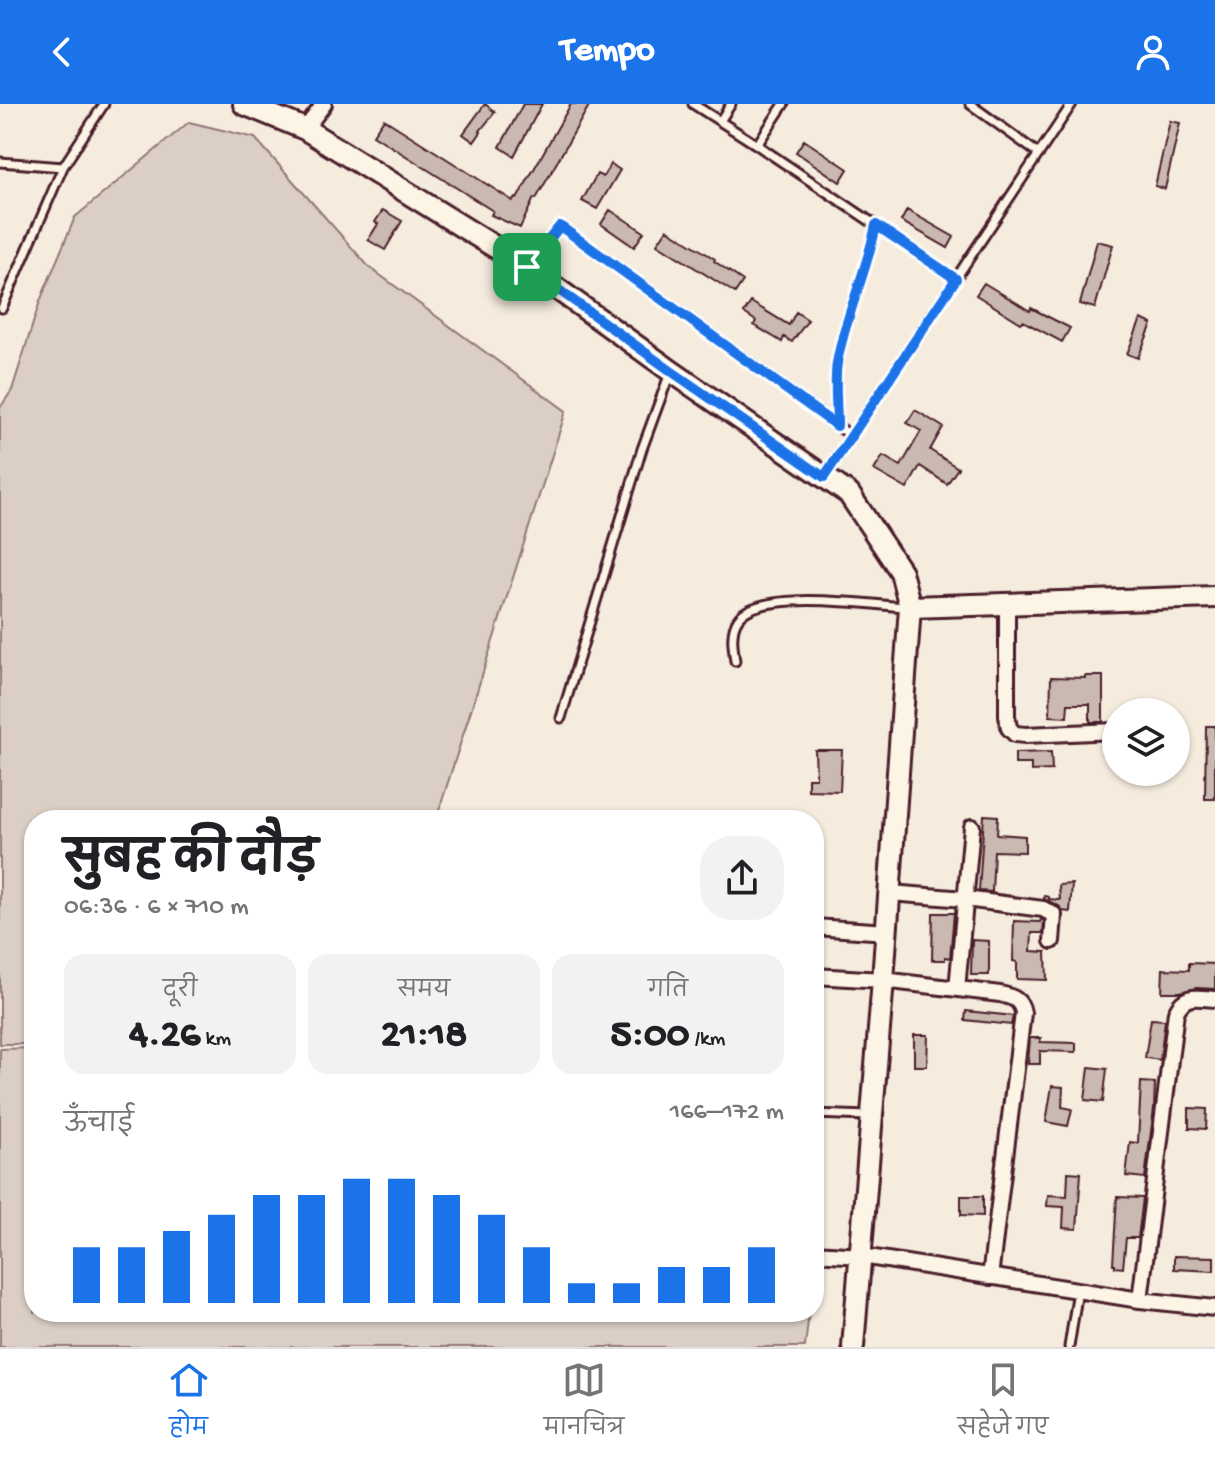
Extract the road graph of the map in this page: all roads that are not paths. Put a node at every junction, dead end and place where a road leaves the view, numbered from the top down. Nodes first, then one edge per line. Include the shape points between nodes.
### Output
1 (104, 104) edge
2 (244, 104) edge
3 (324, 104) edge
4 (693, 104) edge
5 (731, 104) edge
6 (784, 104) edge
7 (970, 104) edge
8 (1072, 104) edge
9 (982, 107) edge
10 (720, 121) junction
11 (305, 129) junction
12 (757, 145) junction
13 (1039, 154) junction
14 (0, 162) edge
15 (63, 167) junction
16 (876, 225) junction
17 (527, 267) junction
18 (956, 279) junction
19 (2, 308) edge
20 (671, 371) junction
21 (837, 426) junction
22 (850, 435) junction
23 (824, 477) junction
24 (1215, 597) edge
25 (1007, 604) junction
26 (910, 607) junction
27 (735, 661) dead end
28 (561, 718) dead end
29 (1102, 732) edge
30 (972, 827) dead end
31 (890, 893) junction
32 (965, 899) junction
33 (824, 928) edge
34 (887, 932) junction
35 (1052, 941) dead end
36 (824, 977) edge
37 (883, 980) junction
38 (957, 989) junction
39 (1215, 999) edge
40 (824, 1114) edge
41 (873, 1116) junction
42 (824, 1254) edge
43 (862, 1256) junction
44 (990, 1277) junction
45 (1078, 1290) junction
46 (1140, 1300) junction
47 (1215, 1308) edge
48 (853, 1347) edge
49 (1069, 1347) edge

1 - 15 lane
2 - 11 street
3 - 11 street
4 - 10 lane
5 - 10 lane
6 - 12 lane
7 - 9 lane
8 - 13 lane
9 - 13 lane
10 - 12 lane
11 - 17 street
12 - 16 lane
13 - 18 lane
14 - 15 lane
15 - 19 lane
16 - 18 lane
16 - 21 lane via 836,367
17 - 20 street
17 - 21 lane via 560,226
18 - 22 lane
20 - 23 street
20 - 28 lane via 642,449
21 - 22 lane
22 - 23 lane
23 - 26 street via 849,494 901,572
24 - 25 street
25 - 26 street
25 - 29 street via 1009,728 1026,735
26 - 27 lane via 793,600 758,605 739,617 734,628
26 - 31 street
30 - 32 street
31 - 32 street
31 - 34 street
32 - 35 street via 1050,912 1055,923
32 - 38 street
33 - 34 street
34 - 37 street
36 - 37 street
37 - 38 street
37 - 41 street
38 - 44 street via 1014,998 1023,1013
39 - 46 street via 1187,999 1176,1012
40 - 41 lane
41 - 43 street
42 - 43 street
43 - 44 street
43 - 48 street
44 - 45 street
45 - 46 street
45 - 49 lane
46 - 47 street

